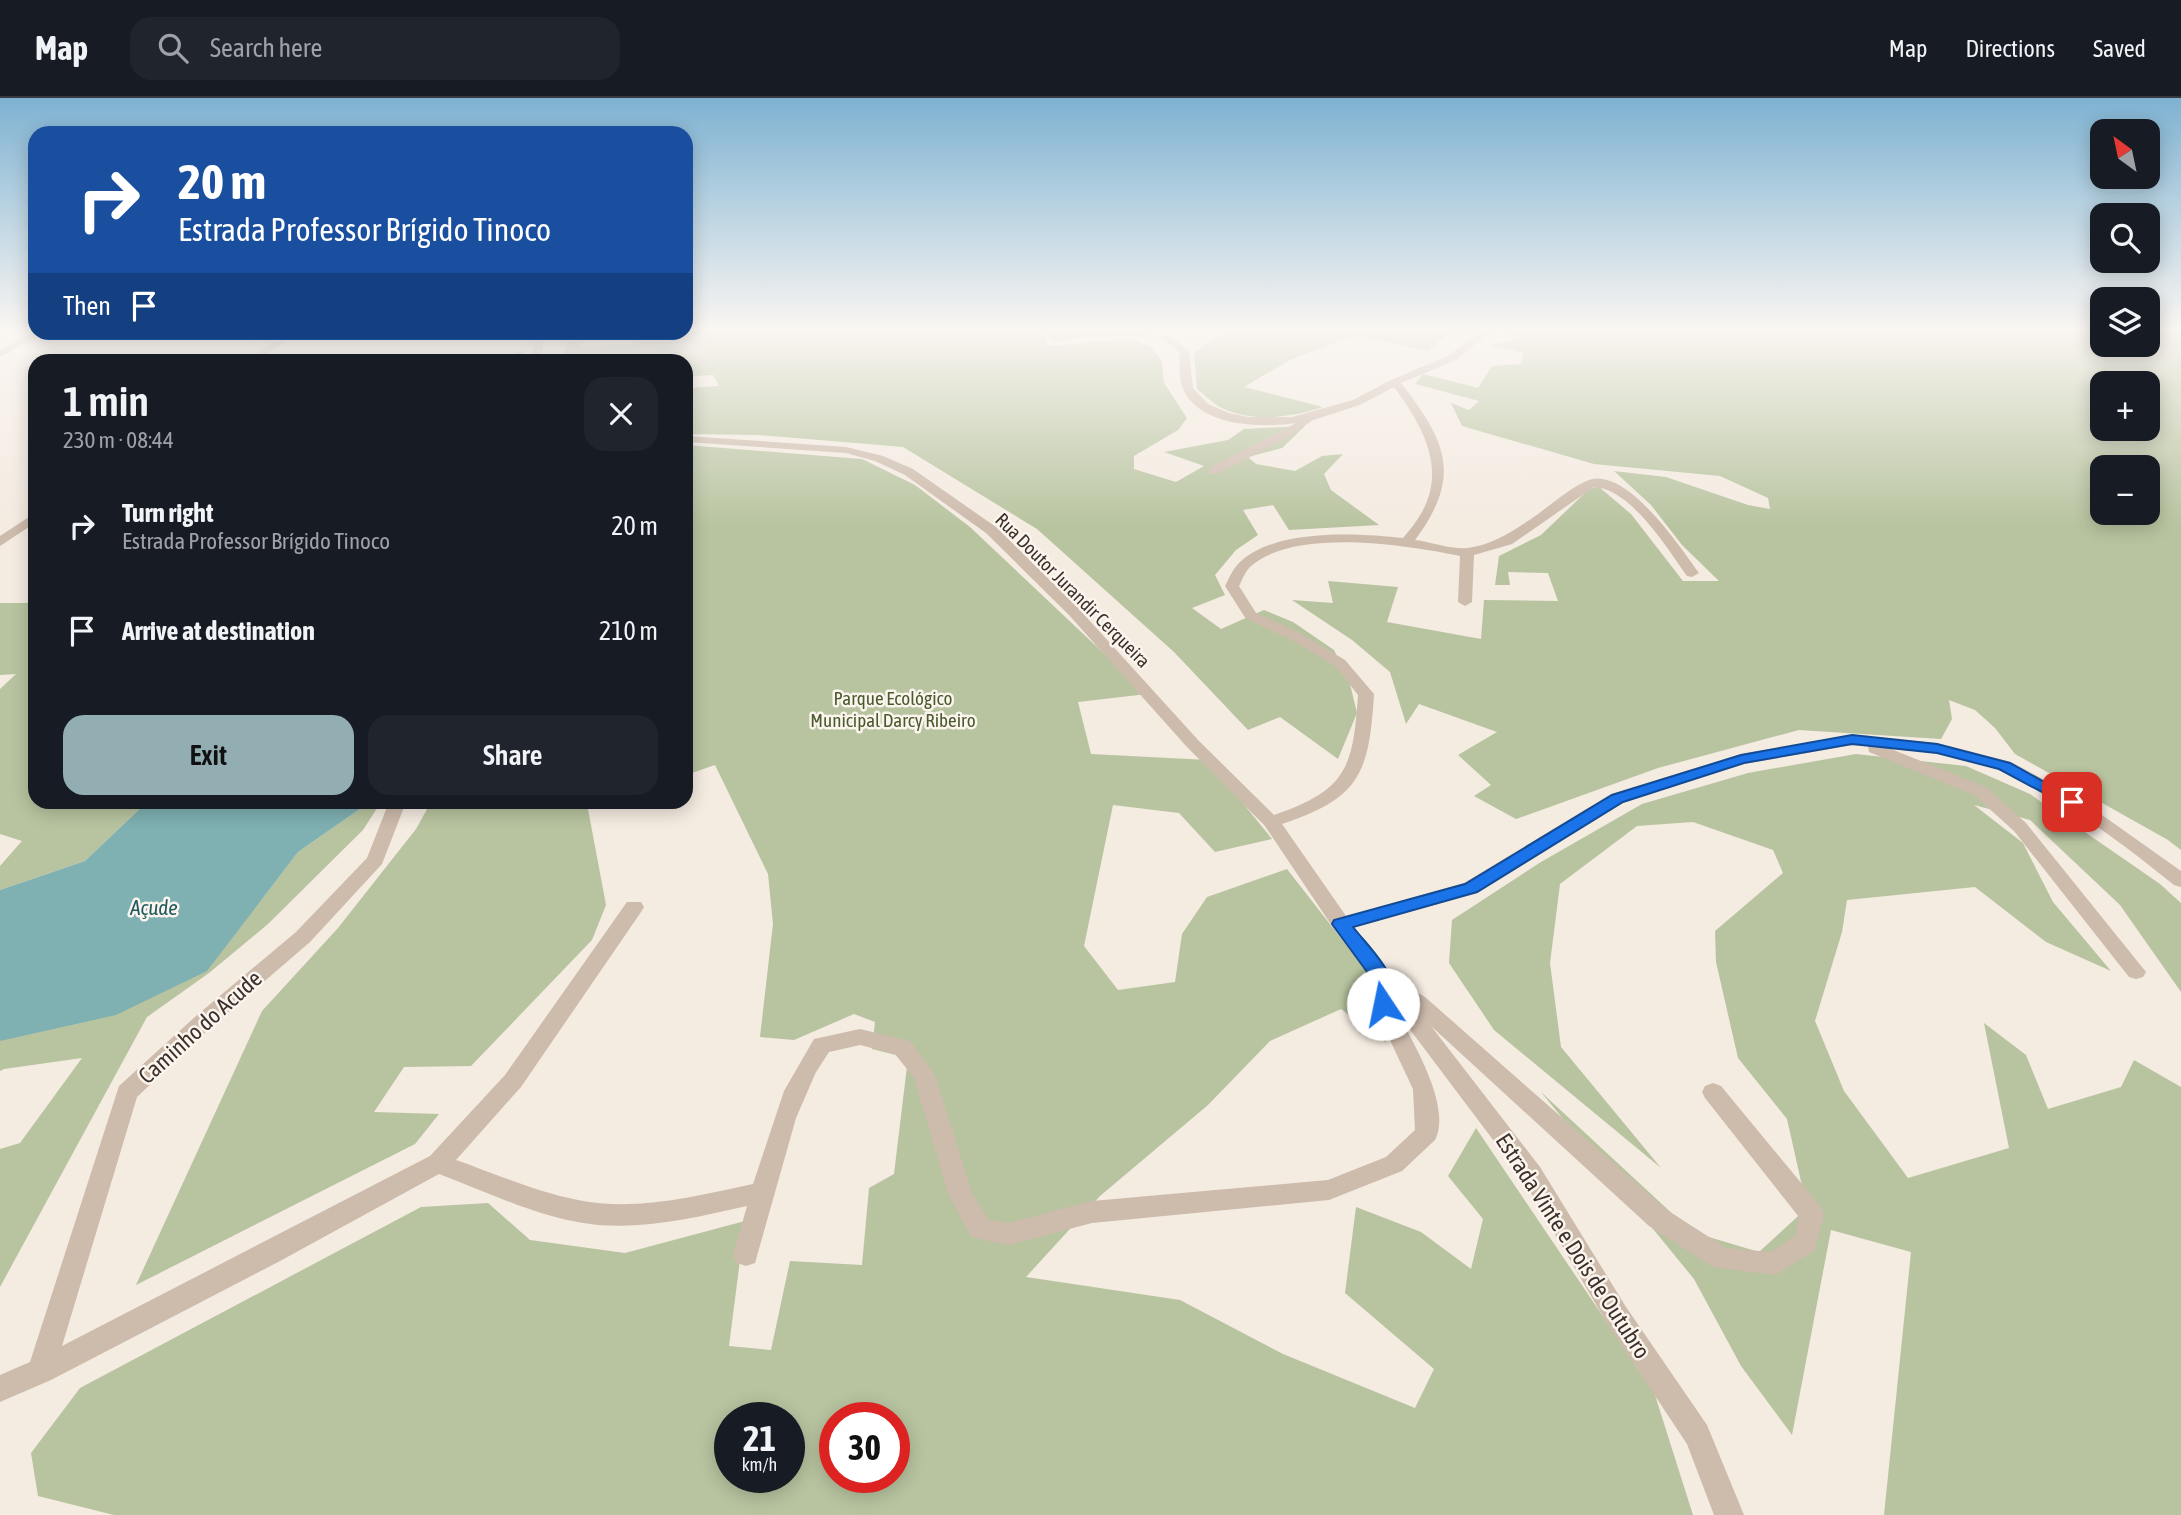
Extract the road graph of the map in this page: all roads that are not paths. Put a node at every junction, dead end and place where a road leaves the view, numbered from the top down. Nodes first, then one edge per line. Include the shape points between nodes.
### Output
1 (1192, 394) edge
2 (1376, 394) edge
3 (1404, 394) edge
4 (1314, 416) junction
5 (693, 439) edge
6 (1213, 471) dead end
7 (28, 522) edge
8 (1408, 541) junction
9 (0, 542) edge
10 (1467, 553) junction
11 (1692, 573) dead end
12 (1465, 602) dead end
13 (1852, 740) junction
14 (394, 809) edge
15 (1271, 822) junction
16 (2181, 881) edge
17 (634, 907) dead end
18 (1341, 924) junction
19 (2136, 972) dead end
20 (1383, 979) junction
21 (1713, 1092) dead end
22 (438, 1163) junction
23 (764, 1192) junction
24 (746, 1255) dead end
25 (41, 1371) junction
26 (0, 1389) edge
27 (1729, 1515) edge

1 - 4 street via 1213,412 1246,421
2 - 4 street
3 - 8 street via 1424,421 1440,458 1432,505
4 - 6 street
5 - 15 street, Rua Doutor Jurandir Cerqueira via 846,450 909,472 990,530 1074,612 1193,744
7 - 9 street
8 - 10 street
8 - 15 street via 1319,540 1283,546 1245,564 1232,586 1251,616 1340,663 1366,694 1365,727 1354,775 1335,796
10 - 11 street via 1507,541 1592,483 1604,482 1617,487 1645,513
10 - 12 street
13 - 16 street via 1937,748 2005,766 2072,802
13 - 18 street via 1741,759 1617,798 1471,888
13 - 19 street via 1980,791 2020,827
14 - 25 street, Caminho do Acude via 375,860 303,936 127,1092
15 - 18 street, Rua Doutor Jurandir Cerqueira
17 - 22 street via 513,1081
18 - 20 street, Estrada Vinte e Dois de Outubro
20 - 21 street via 1418,1002 1658,1218 1722,1259 1775,1264 1806,1242 1812,1215
20 - 23 street via 1383,1004 1424,1090 1427,1133 1394,1164 1329,1190 1092,1212 1008,1234 980,1228 961,1196 925,1075 902,1047 860,1037 821,1045 805,1068
20 - 27 street, Estrada Vinte e Dois de Outubro via 1532,1174 1617,1316 1697,1435
22 - 23 street via 556,1205 596,1214 662,1213
22 - 25 street
23 - 24 street
25 - 26 street

